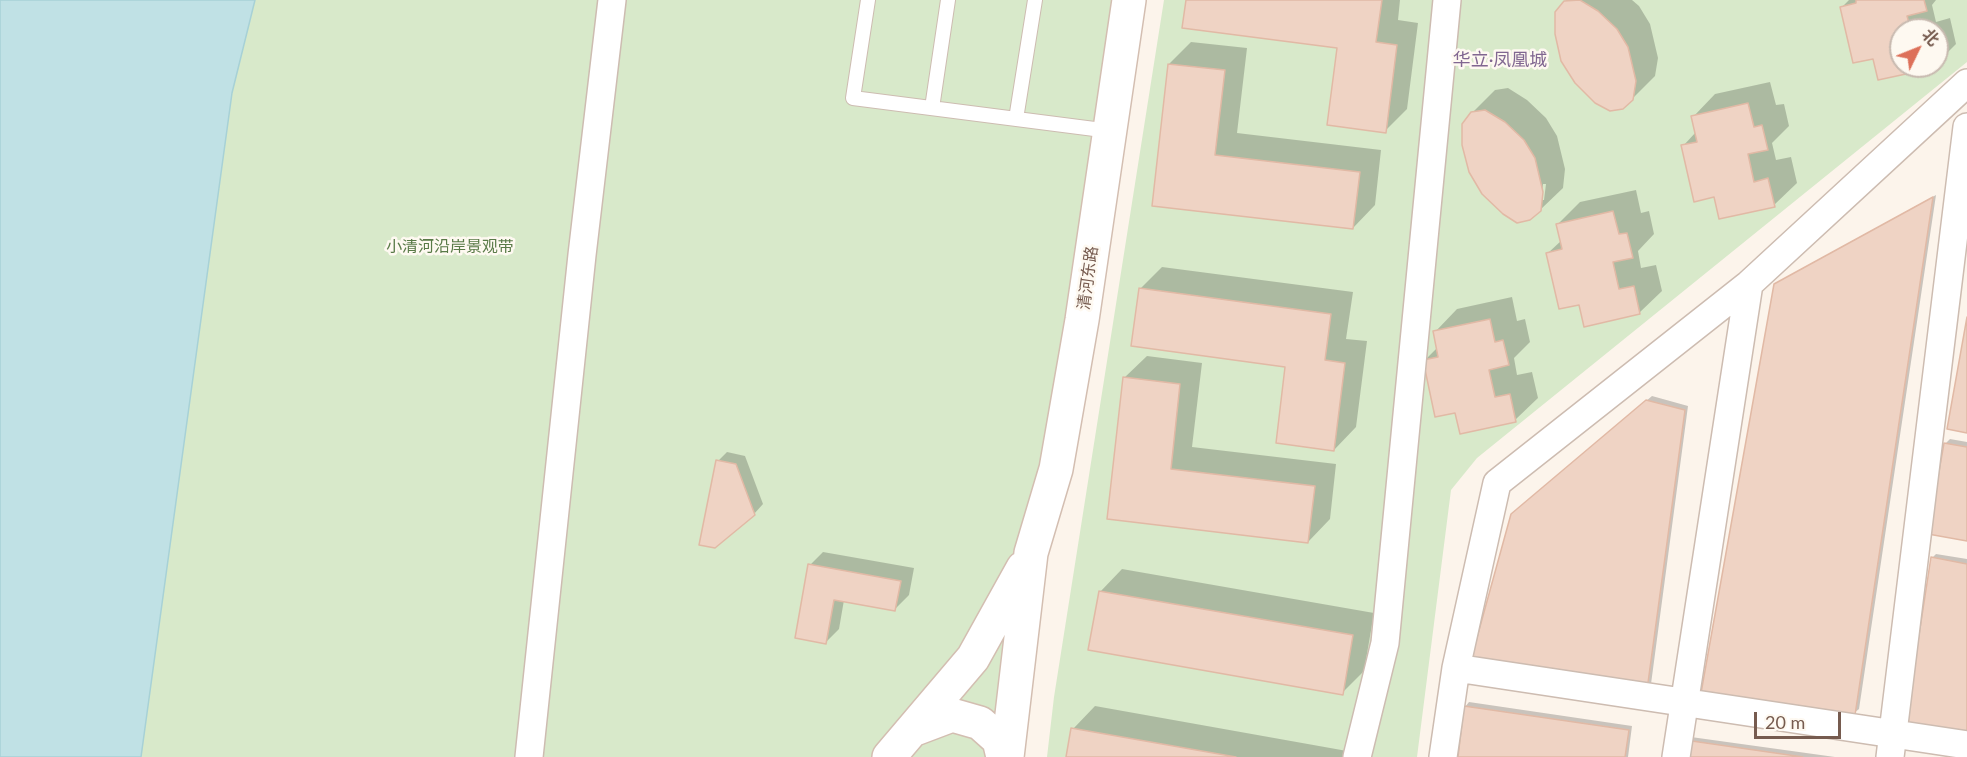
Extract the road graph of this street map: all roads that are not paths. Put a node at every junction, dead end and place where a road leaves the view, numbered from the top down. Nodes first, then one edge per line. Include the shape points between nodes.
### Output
1 (612, 0) edge
2 (868, 0) edge
3 (948, 0) edge
4 (1035, 0) edge
5 (1130, 0) edge
6 (1447, 0) edge
7 (1967, 83) edge
8 (932, 108) junction
9 (1016, 119) junction
10 (1967, 127) edge
11 (1110, 131) junction
12 (1749, 284) junction
13 (1031, 553) junction
14 (1456, 668) junction
15 (1684, 703) junction
16 (915, 729) junction
17 (1967, 745) edge
18 (1891, 746) edge
19 (529, 757) edge
20 (889, 757) edge
21 (1005, 757) edge
22 (1357, 757) edge
23 (1443, 757) edge
24 (1676, 757) edge

1 - 19 street
2 - 8 lane via 853,98
3 - 8 lane
4 - 9 lane
5 - 11 street, 清河东路
6 - 22 street via 1385,643
7 - 12 street
8 - 9 lane
9 - 11 lane
10 - 18 street
11 - 13 street, 清河东路 via 1056,469
12 - 14 street via 1497,483
12 - 15 street
13 - 16 street, 清河东路 via 973,658
13 - 21 street, 清河东路
14 - 15 street
14 - 23 street
15 - 18 street
15 - 24 street
16 - 20 street, 清河东路
16 - 21 street via 952,715 980,723 999,740
17 - 18 street

